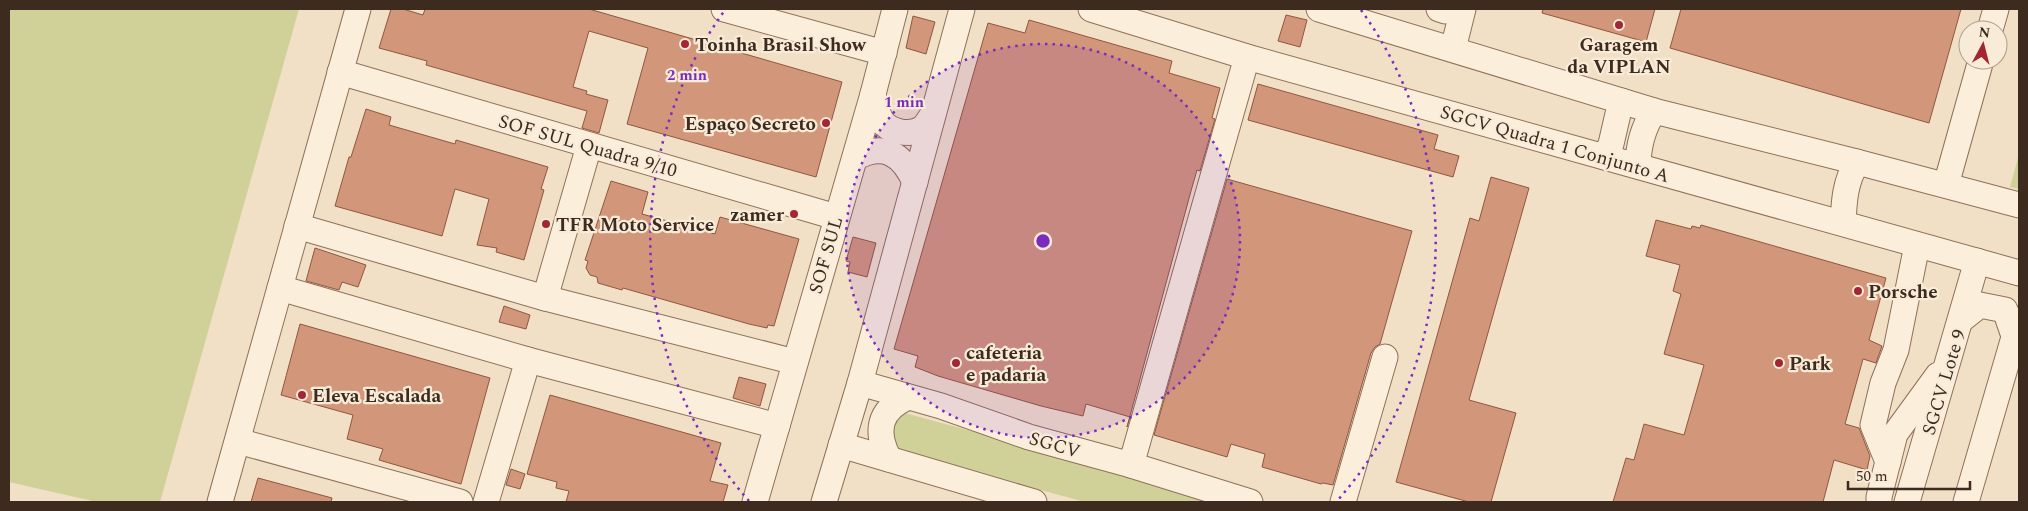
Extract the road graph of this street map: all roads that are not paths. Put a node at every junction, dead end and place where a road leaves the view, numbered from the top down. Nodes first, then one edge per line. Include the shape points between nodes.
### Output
1 (358, 9) edge
2 (724, 9) edge
3 (895, 9) edge
4 (962, 9) edge
5 (1091, 9) edge
6 (1319, 9) edge
7 (1439, 9) edge
8 (1452, 9) edge
9 (1463, 9) edge
10 (1390, 19) edge
11 (1453, 49) junction
12 (884, 53) junction
13 (1247, 57) junction
14 (1978, 70) edge
15 (340, 72) junction
16 (873, 94) junction
17 (1621, 101) junction
18 (1654, 111) junction
19 (934, 114) junction
20 (589, 146) junction
21 (1605, 157) junction
22 (855, 158) junction
23 (1857, 162) junction
24 (1638, 166) junction
25 (915, 182) junction
26 (1946, 185) junction
27 (2019, 205) edge
28 (836, 217) junction
29 (1843, 223) junction
30 (297, 226) junction
31 (1917, 245) junction
32 (1978, 262) junction
33 (2019, 273) edge
34 (280, 288) junction
35 (545, 298) junction
36 (1961, 320) junction
37 (2017, 328) edge
38 (1385, 356) dead end
39 (528, 360) junction
40 (794, 362) junction
41 (1947, 363) junction
42 (860, 383) junction
43 (908, 397) junction
44 (777, 426) junction
45 (238, 441) junction
46 (840, 445) junction
47 (889, 459) junction
48 (1888, 462) junction
49 (1131, 465) junction
50 (220, 502) edge
51 (460, 502) edge
52 (486, 502) edge
53 (756, 502) edge
54 (824, 502) edge
55 (1034, 502) edge
56 (1250, 502) edge
57 (1344, 502) edge
58 (1880, 502) edge
59 (1907, 502) edge
60 (1966, 502) edge

1 - 15 street
2 - 12 street
3 - 12 street, SOF SUL
4 - 19 street
5 - 13 street, SGCV Quadra 1 Conjunto A
6 - 10 street
7 - 8 street
9 - 11 street
10 - 11 street
11 - 17 street
12 - 16 street, SOF SUL
13 - 21 street, SGCV Quadra 1 Conjunto A
13 - 49 street
14 - 26 street
15 - 20 street, SOF SUL Quadra 9/10
15 - 30 street
16 - 19 street via 882,121 900,132 921,128
16 - 22 street, SOF SUL
17 - 18 street
17 - 21 street
18 - 23 street
18 - 24 street via 1646,125
19 - 25 street
20 - 28 street, SOF SUL Quadra 9/10
20 - 35 street
21 - 24 street, SGCV Quadra 1 Conjunto A
22 - 25 street via 877,150 889,152 908,167
22 - 28 street, SOF SUL
23 - 26 street
23 - 29 street via 1845,192
24 - 29 street, SGCV Quadra 1 Conjunto A
25 - 42 street
26 - 27 street
28 - 40 street, SOF SUL
29 - 31 street, SGCV Quadra 1 Conjunto A
30 - 34 street
30 - 35 street
31 - 32 street, SGCV Quadra 1 Conjunto A
31 - 48 street via 1896,350 1883,383 1873,424
32 - 33 street, SGCV Quadra 1 Conjunto A
32 - 36 street, SGCV Lote 9
34 - 39 street
34 - 45 street
35 - 40 street
36 - 37 street via 1980,305 2005,310
36 - 41 street, SGCV Lote 9
37 - 60 street
38 - 57 street
39 - 44 street
39 - 52 street
40 - 44 street, SOF SUL
41 - 48 street via 1895,434
41 - 59 street, SGCV Lote 9
42 - 43 street, SGCV
42 - 46 street
43 - 47 street via 890,408 884,419 882,444
43 - 49 street, SGCV via 1029,437
44 - 53 street, SOF SUL
45 - 50 street
45 - 51 street
46 - 47 street
46 - 54 street
47 - 55 street
48 - 58 street
49 - 56 street, SGCV

